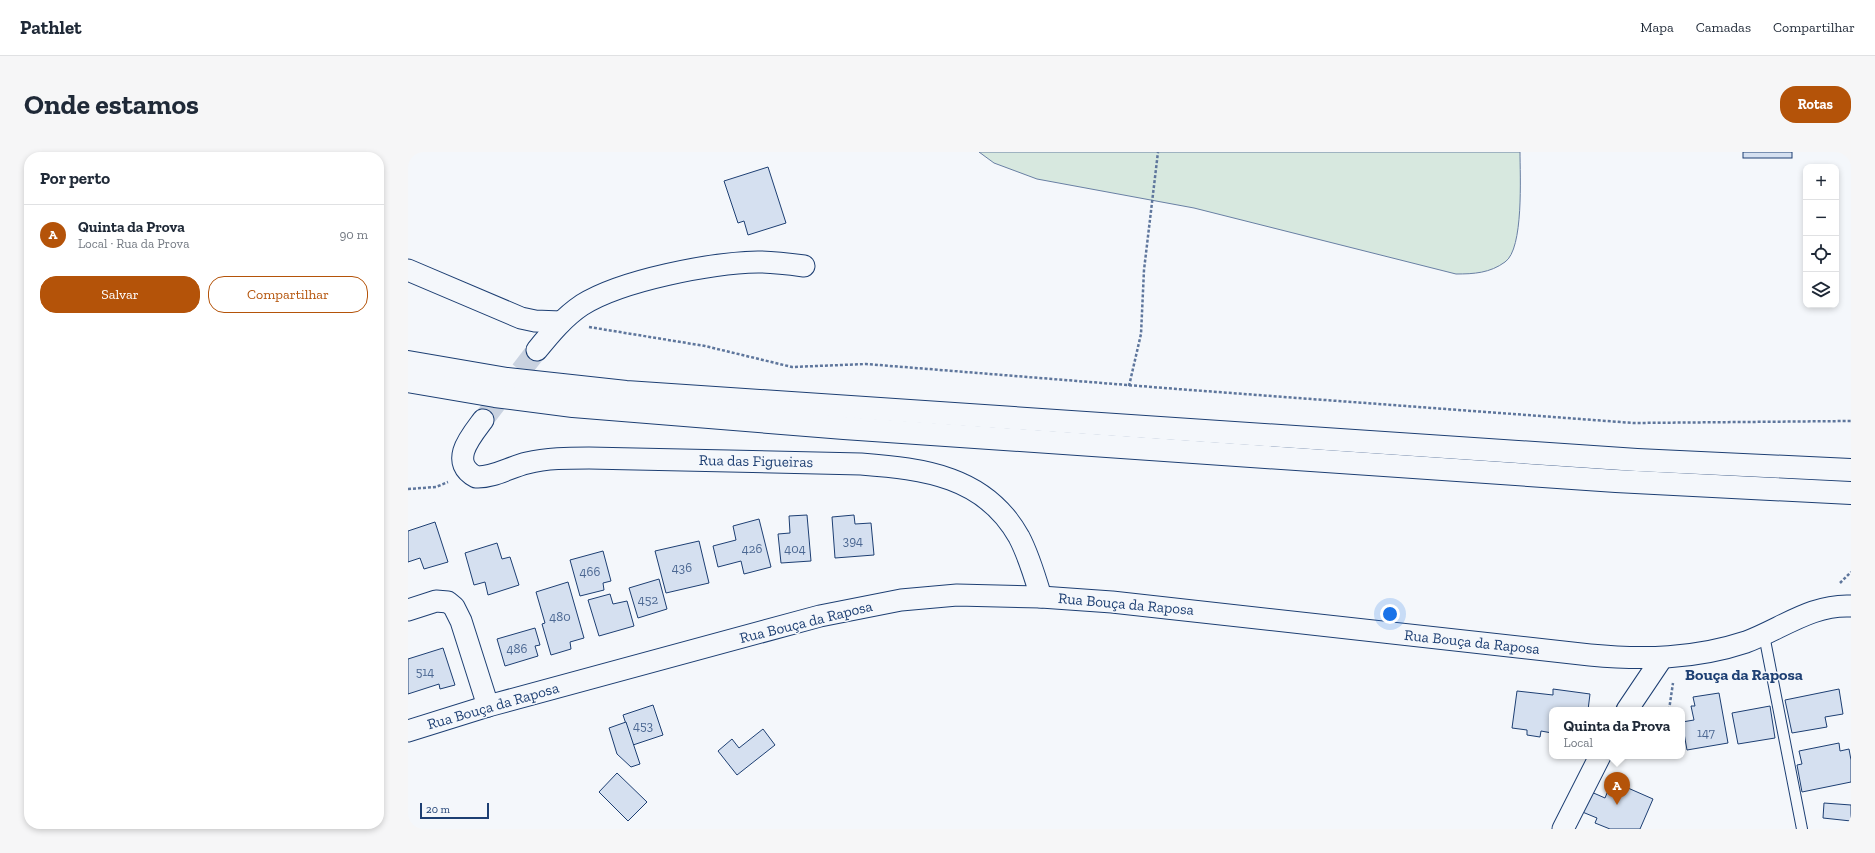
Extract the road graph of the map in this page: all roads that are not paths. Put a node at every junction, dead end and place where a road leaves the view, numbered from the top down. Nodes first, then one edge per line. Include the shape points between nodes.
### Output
1 (804, 266) dead end
2 (408, 270) edge
3 (561, 322) junction
4 (537, 350) tunnel mouth
5 (408, 362) edge
6 (408, 382) edge
7 (483, 420) tunnel mouth
8 (1851, 470) edge
9 (1851, 493) edge
10 (1041, 597) junction
11 (1851, 606) edge
12 (408, 610) edge
13 (1764, 635) junction
14 (1662, 658) junction
15 (488, 706) junction
16 (1629, 707) edge
17 (408, 731) edge
18 (1598, 759) edge
19 (1562, 829) edge
20 (1802, 829) edge

1 - 3 street via 773,262 742,263 682,272 640,282 594,299
2 - 3 street via 521,318
3 - 4 street
5 - 8 highway via 506,379 626,392 1637,460
6 - 9 highway via 574,406 836,428 1608,481
7 - 10 street, Rua das Figueiras via 466,443 463,454 464,465 471,474 482,477 528,463 572,458 861,464 926,472 965,484 996,506 1019,537
10 - 14 street, Rua Bouça da Raposa via 1112,602 1590,655
10 - 15 street, Rua Bouça da Raposa via 957,595 902,600 820,616
11 - 13 street, Rua Bouça da Raposa via 1820,609
12 - 15 street via 436,601 448,602 454,607 461,621
13 - 14 street, Rua Bouça da Raposa via 1699,654
13 - 20 lane
14 - 16 street
15 - 17 street, Rua Bouça da Raposa
18 - 19 street

